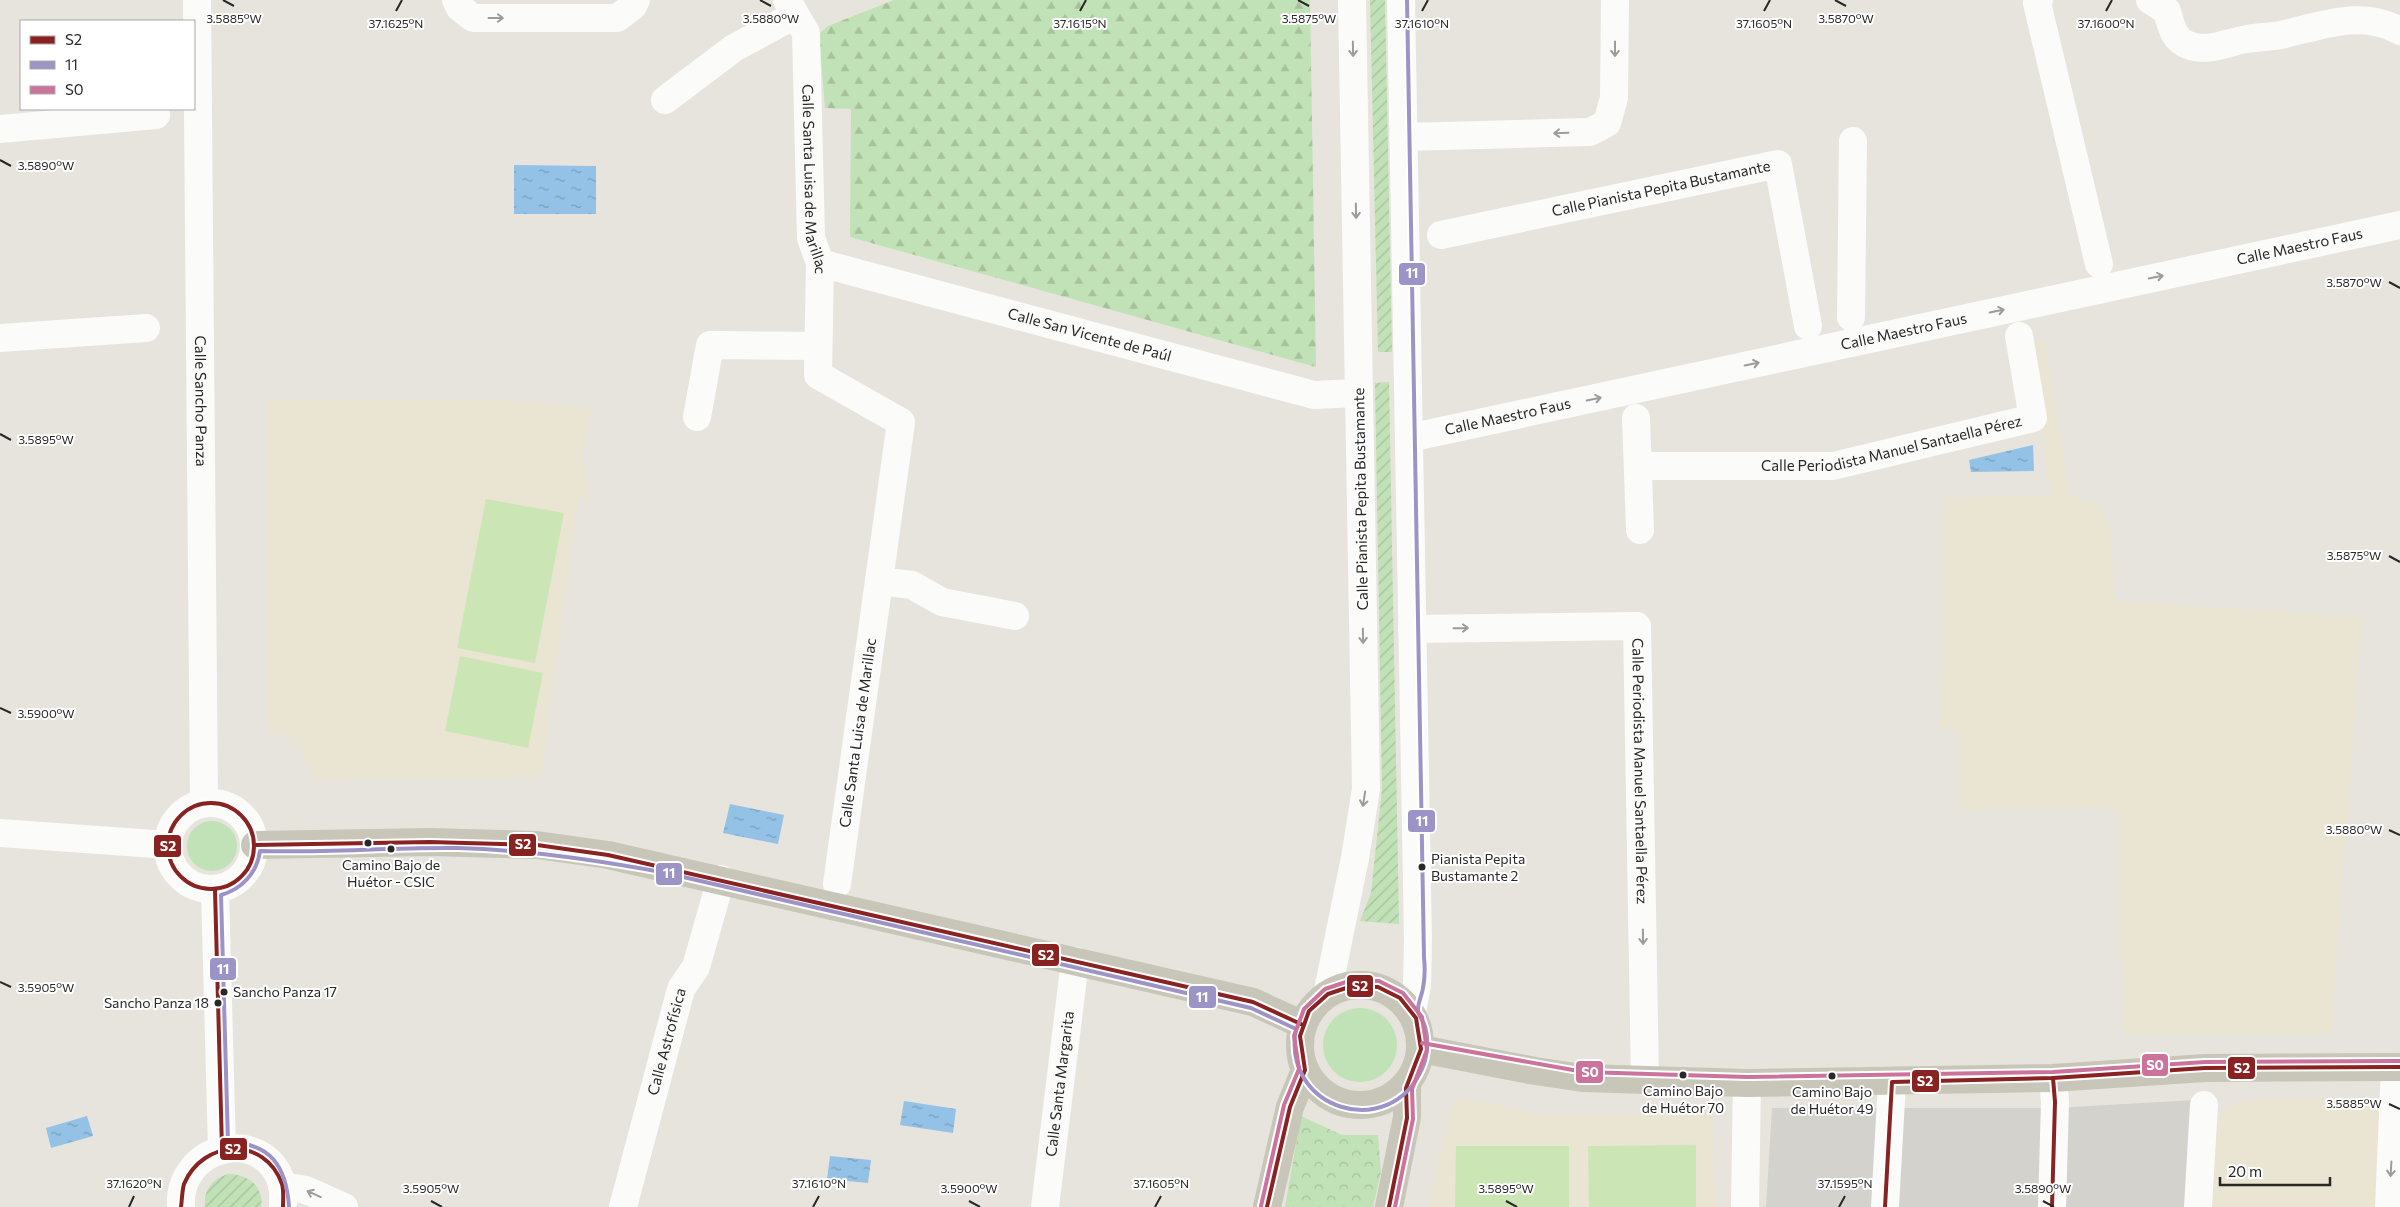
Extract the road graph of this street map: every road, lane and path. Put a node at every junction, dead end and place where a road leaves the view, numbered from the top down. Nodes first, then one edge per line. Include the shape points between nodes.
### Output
1 (198, 0) edge
2 (456, 0) edge
3 (636, 0) edge
4 (1352, 0) edge
5 (1401, 0) edge
6 (1615, 0) edge
7 (2038, 0) edge
8 (2150, 0) edge
9 (791, 8) edge
10 (2400, 30) edge
11 (665, 100) dead end
12 (156, 115) dead end
13 (0, 129) edge
14 (1404, 137) junction
15 (1853, 141) dead end
16 (2400, 225) edge
17 (1441, 236) dead end
18 (820, 263) junction
19 (2099, 264) dead end
20 (1851, 317) dead end
21 (1808, 326) dead end
22 (146, 328) dead end
23 (2019, 336) dead end
24 (0, 338) edge
25 (818, 346) junction
26 (1359, 393) junction
27 (697, 417) dead end
28 (1636, 418) dead end
29 (1409, 438) junction
30 (1638, 466) junction
31 (1640, 530) dead end
32 (879, 581) junction
33 (1015, 616) dead end
34 (1412, 629) junction
35 (204, 803) junction
36 (0, 833) edge
37 (168, 845) junction
38 (255, 845) junction
39 (721, 879) junction
40 (837, 884) dead end
41 (215, 890) junction
42 (1074, 961) junction
43 (1327, 994) junction
44 (1412, 1012) junction
45 (1303, 1025) junction
46 (1421, 1049) junction
47 (2398, 1067) edge
48 (1305, 1070) junction
49 (2053, 1078) junction
50 (1645, 1080) junction
51 (1892, 1082) junction
52 (1747, 1083) junction
53 (1406, 1084) junction
54 (2204, 1105) dead end
55 (222, 1149) junction
56 (283, 1196) edge
57 (181, 1207) edge
58 (344, 1207) edge
59 (623, 1207) edge
60 (1045, 1207) edge
61 (1267, 1207) edge
62 (1389, 1207) edge
63 (1745, 1207) edge
64 (1885, 1207) edge
65 (2052, 1207) edge
66 (2198, 1207) edge
67 (2389, 1207) edge

1 - 35 street, Calle Sancho Panza
2 -> 3 street via 460,8 473,18 617,18
4 -> 26 street, Calle Pianista Pepita Bustamante
5 - 14 street
6 -> 14 street via 1614,98 1607,123 1590,132
7 - 19 street
8 - 10 street via 2167,11 2174,34 2186,44 2205,49 2247,38 2280,35 2321,23 2357,19
9 - 11 street, Calle Santa Luisa de Marillac
9 - 18 street, Calle Santa Luisa de Marillac via 806,33 811,238
12 - 13 street
14 - 29 street
15 - 20 street, Calle Maestro Faus
29 -> 16 street, Calle Maestro Faus
17 - 21 street, Calle Pianista Pepita Bustamante via 1778,164
18 - 25 street, Calle Santa Luisa de Marillac
18 - 26 street, Calle San Vicente de Paúl via 1314,395
22 - 24 street
23 - 30 street, Calle Periodista Manuel Santaella Pérez via 2033,418 1833,466
25 - 27 street via 710,345
25 - 32 street, Calle Santa Luisa de Marillac via 818,374 901,422
26 -> 43 street, Calle Pianista Pepita Bustamante via 1366,789
28 - 30 street
29 - 34 street
30 - 31 street
32 - 33 street via 912,585 942,602
32 - 40 street, Calle Santa Luisa de Marillac
34 - 44 street via 1418,940 1417,985
34 -> 50 street, Calle Periodista Manuel Santaella Pérez via 1637,626
35 - 37 street via 177,819
35 - 38 street via 228,806 238,812 247,821
36 - 37 street
37 - 41 street via 173,868 180,877 202,889
38 - 39 main road via 430,842 537,845 608,855
38 - 41 street via 254,857 243,876 235,883
39 - 42 main road
39 - 59 street, Calle Astrofísica via 696,967 681,989
41 - 55 street
42 - 45 main road via 1254,1002
42 - 60 street, Calle Santa Margarita
43 - 44 main road via 1349,985 1373,985 1395,995
43 - 45 main road via 1316,1003
44 - 46 main road
45 - 48 main road via 1300,1056
46 - 50 main road via 1583,1078
46 - 53 main road via 1416,1068
47 - 49 main road via 2205,1068
47 -> 67 street
48 - 53 main road via 1322,1092 1346,1104 1372,1104 1385,1100
48 - 61 main road via 1290,1107
49 - 51 main road
49 - 65 street
50 - 52 main road
51 - 52 main road
51 - 64 street
52 - 63 street
53 - 62 main road via 1407,1117
54 - 66 street
55 - 56 street via 243,1149 263,1158 278,1175
55 - 57 street via 203,1157 192,1168 184,1181
58 -> 56 street via 306,1190

